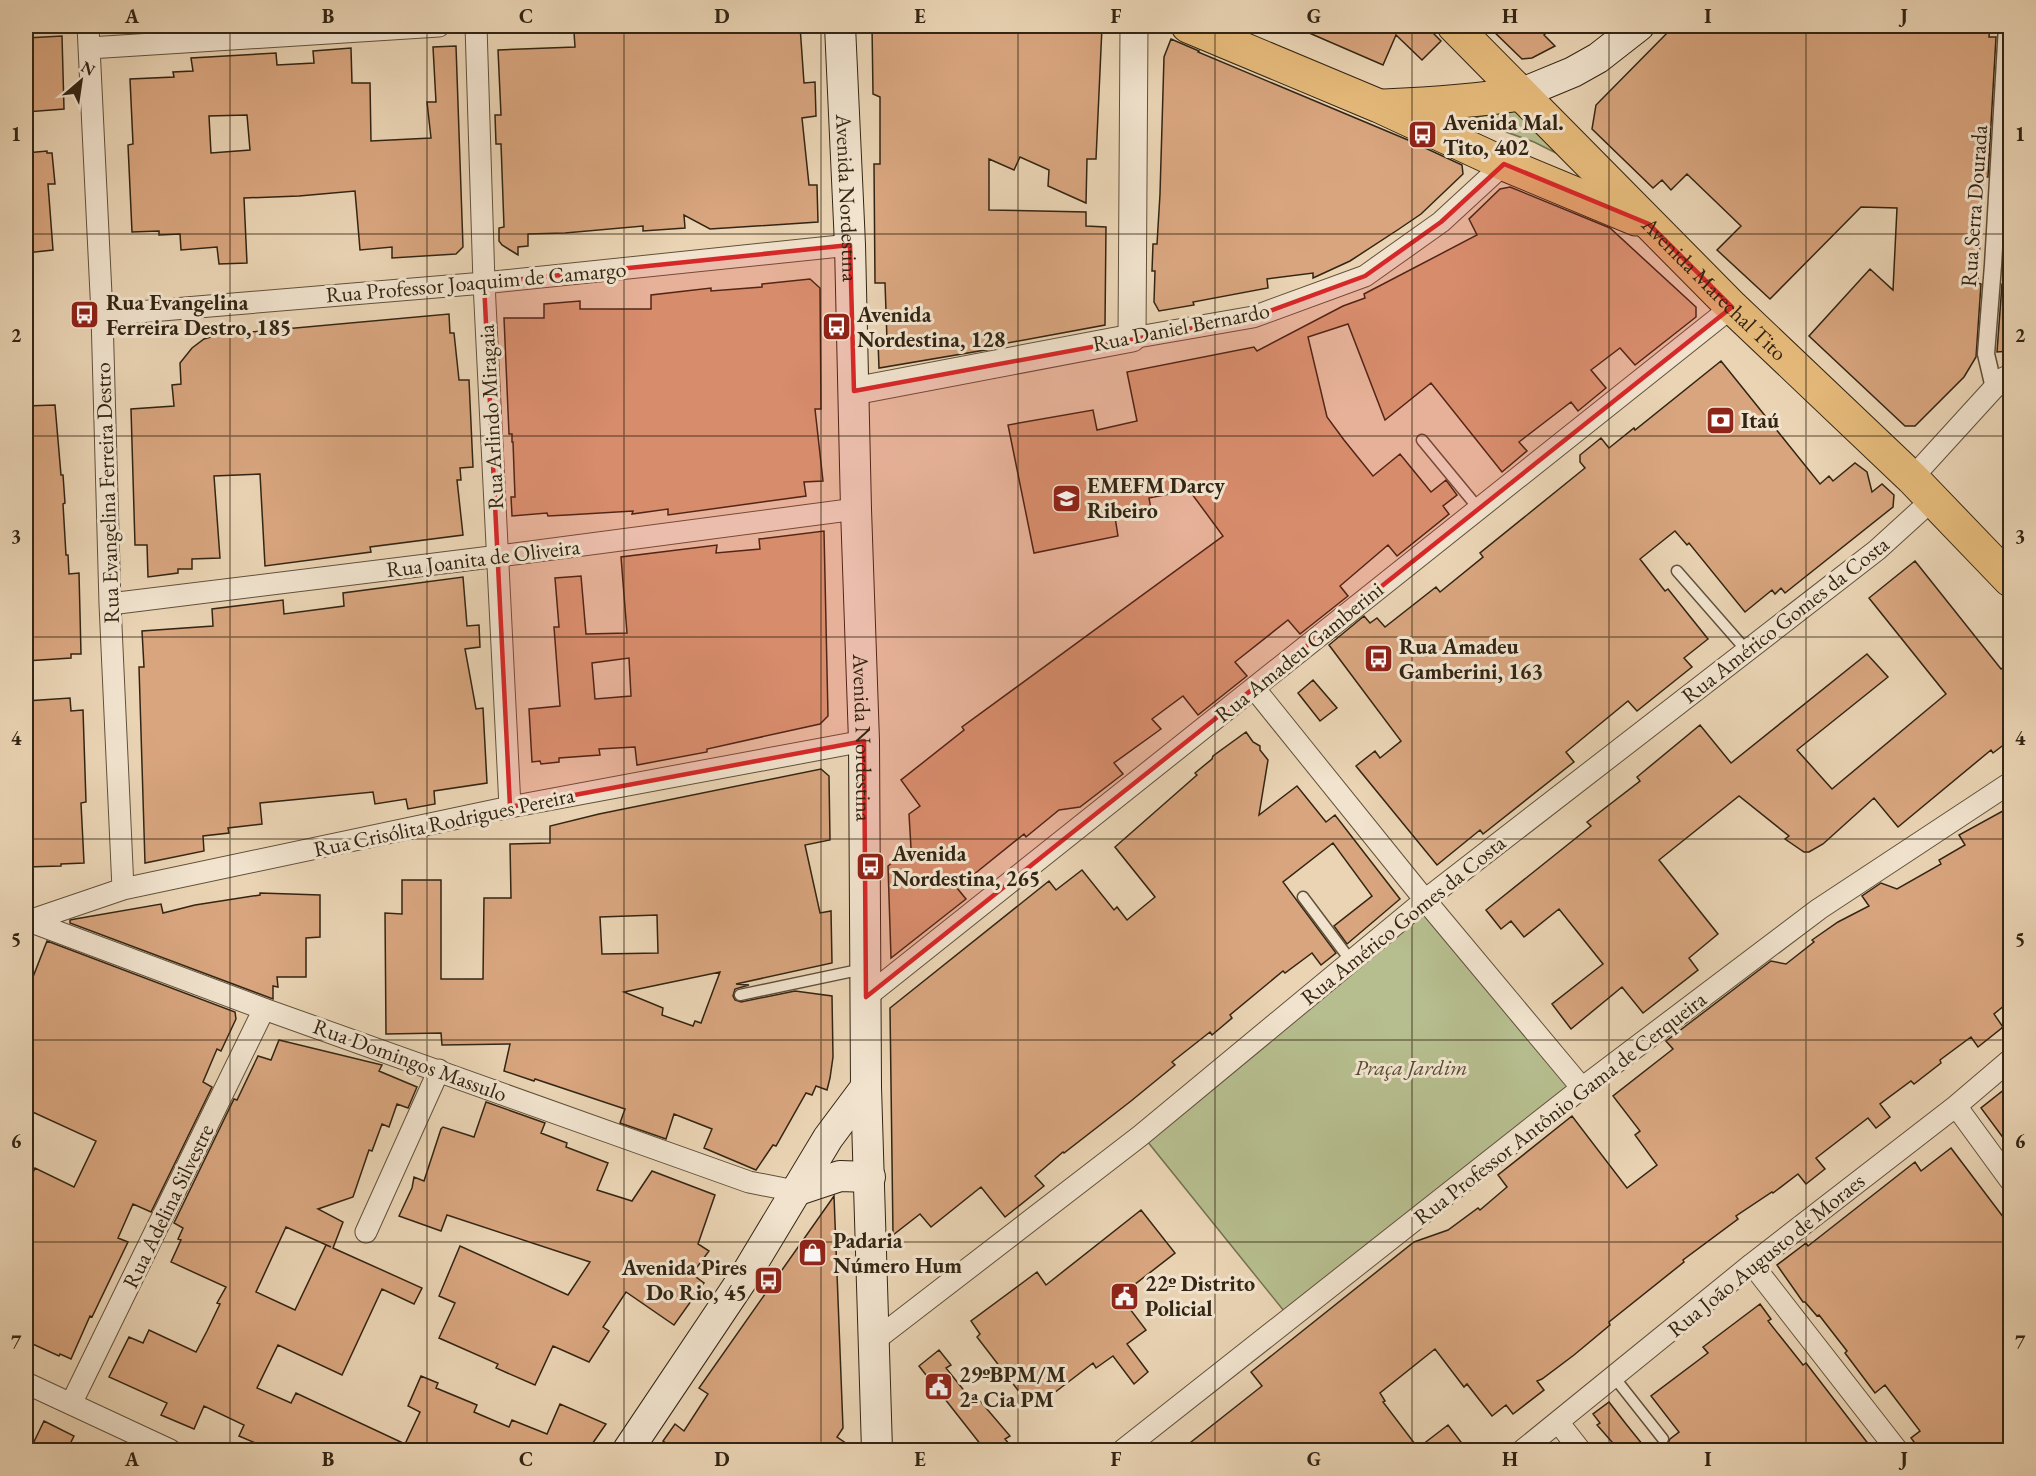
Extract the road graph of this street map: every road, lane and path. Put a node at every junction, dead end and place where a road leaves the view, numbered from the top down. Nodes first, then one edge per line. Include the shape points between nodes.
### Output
1 (88, 26) edge
2 (439, 26) edge
3 (476, 26) edge
4 (840, 26) edge
5 (1134, 26) edge
6 (1188, 26) edge
7 (1454, 26) edge
8 (1639, 26) edge
9 (2007, 26) edge
10 (89, 48) junction
11 (1520, 94) junction
12 (1379, 106) junction
13 (1504, 164) junction
14 (1649, 224) junction
15 (850, 245) junction
16 (484, 283) junction
17 (1732, 307) junction
18 (102, 315) junction
19 (1132, 338) junction
20 (2010, 375) edge
21 (1994, 388) junction
22 (854, 391) junction
23 (1422, 440) dead end
24 (1922, 489) junction
25 (856, 509) junction
26 (1479, 509) junction
27 (498, 556) junction
28 (1677, 571) dead end
29 (2010, 580) edge
30 (110, 604) junction
31 (1747, 651) junction
32 (1254, 688) junction
33 (864, 741) junction
34 (2010, 783) edge
35 (510, 807) junction
36 (123, 889) junction
37 (1303, 897) dead end
38 (1425, 900) junction
39 (26, 922) edge
40 (1351, 961) junction
41 (866, 982) junction
42 (740, 995) dead end
43 (264, 1009) junction
44 (2010, 1060) edge
45 (439, 1070) junction
46 (866, 1087) junction
47 (1582, 1088) junction
48 (1956, 1106) junction
49 (870, 1177) junction
50 (2010, 1180) edge
51 (795, 1191) junction
52 (366, 1232) dead end
53 (1752, 1264) junction
54 (874, 1341) junction
55 (1614, 1377) junction
56 (26, 1383) edge
57 (71, 1404) junction
58 (1558, 1422) junction
59 (1663, 1439) dead end
60 (170, 1450) edge
61 (628, 1450) edge
62 (877, 1450) edge
63 (1123, 1450) edge
64 (1522, 1450) edge
65 (1580, 1450) edge
66 (1897, 1450) edge

1 - 10 street, Rua Evangelina Ferreira Destro
2 - 10 street
3 - 16 street, Rua Arlindo Miragaia
4 - 15 main road, Avenida Nordestina
5 - 19 street
6 - 12 main road, Avenida Marechal Tito
7 - 11 main road
8 - 11 main road via 1590,63
9 - 21 street, Rua Serra Dourada via 1986,354
10 - 18 street, Rua Evangelina Ferreira Destro
11 - 12 main road
11 - 14 main road
12 - 13 main road, Avenida Marechal Tito
13 - 14 main road, Avenida Marechal Tito
13 - 19 street, Rua Daniel Bernardo via 1441,222 1365,276 1253,317
14 - 17 main road, Avenida Marechal Tito
15 - 16 street, Rua Professor Joaquim de Camargo
15 - 22 main road, Avenida Nordestina
16 - 18 street, Rua Professor Joaquim de Camargo
16 - 27 street, Rua Arlindo Miragaia
17 - 24 main road, Avenida Marechal Tito
17 - 26 street, Rua Amadeu Gamberini
18 - 30 street, Rua Evangelina Ferreira Destro
19 - 22 street, Rua Daniel Bernardo
20 - 21 street, Rua Américo Gomes da Costa
21 - 24 street, Rua Américo Gomes da Costa
22 - 25 main road, Avenida Nordestina
23 - 26 lane
24 - 29 main road, Avenida Marechal Tito
24 - 31 street, Rua Américo Gomes da Costa via 1877,550
25 - 27 street, Rua Joanita de Oliveira
25 - 33 main road, Avenida Nordestina
26 - 32 street, Rua Amadeu Gamberini
27 - 30 street, Rua Joanita de Oliveira
27 - 35 street, Rua Arlindo Miragaia
28 - 31 lane
30 - 36 street, Rua Evangelina Ferreira Destro
31 - 38 street, Rua Américo Gomes da Costa
32 - 38 street
32 - 41 street, Rua Amadeu Gamberini
33 - 35 street, Rua Crisólita Rodrigues Pereira
33 - 41 main road, Avenida Nordestina
34 - 47 street, Rua Professor Antônio Gama de Cerqueira via 1819,909
35 - 36 street, Rua Crisólita Rodrigues Pereira
36 - 39 street, Rua Crisólita Rodrigues Pereira
37 - 40 lane
38 - 40 street, Rua Américo Gomes da Costa
38 - 47 street
39 - 43 street, Rua Domingos Massulo
40 - 54 street, Rua Américo Gomes da Costa via 1140,1136
41 - 42 lane
41 - 46 main road, Avenida Nordestina
43 - 45 street, Rua Domingos Massulo
43 - 57 street, Rua Adelina Silvestre
44 - 48 street, Rua João Augusto de Moraes
45 - 51 street, Rua Domingos Massulo via 748,1182
45 - 52 street
46 - 49 main road, Avenida Nordestina
46 - 51 main road
47 - 63 street, Rua Professor Antônio Gama de Cerqueira
48 - 50 street
48 - 53 street, Rua João Augusto de Moraes
49 - 51 main road via 840,1176
49 - 54 main road, Avenida Nordestina
51 - 61 main road via 748,1271
53 - 55 street, Rua João Augusto de Moraes
53 - 66 street
54 - 62 main road, Avenida Nordestina
55 - 58 street, Rua João Augusto de Moraes
55 - 59 lane
56 - 57 street
57 - 60 street
58 - 64 street, Rua João Augusto de Moraes
58 - 65 street

